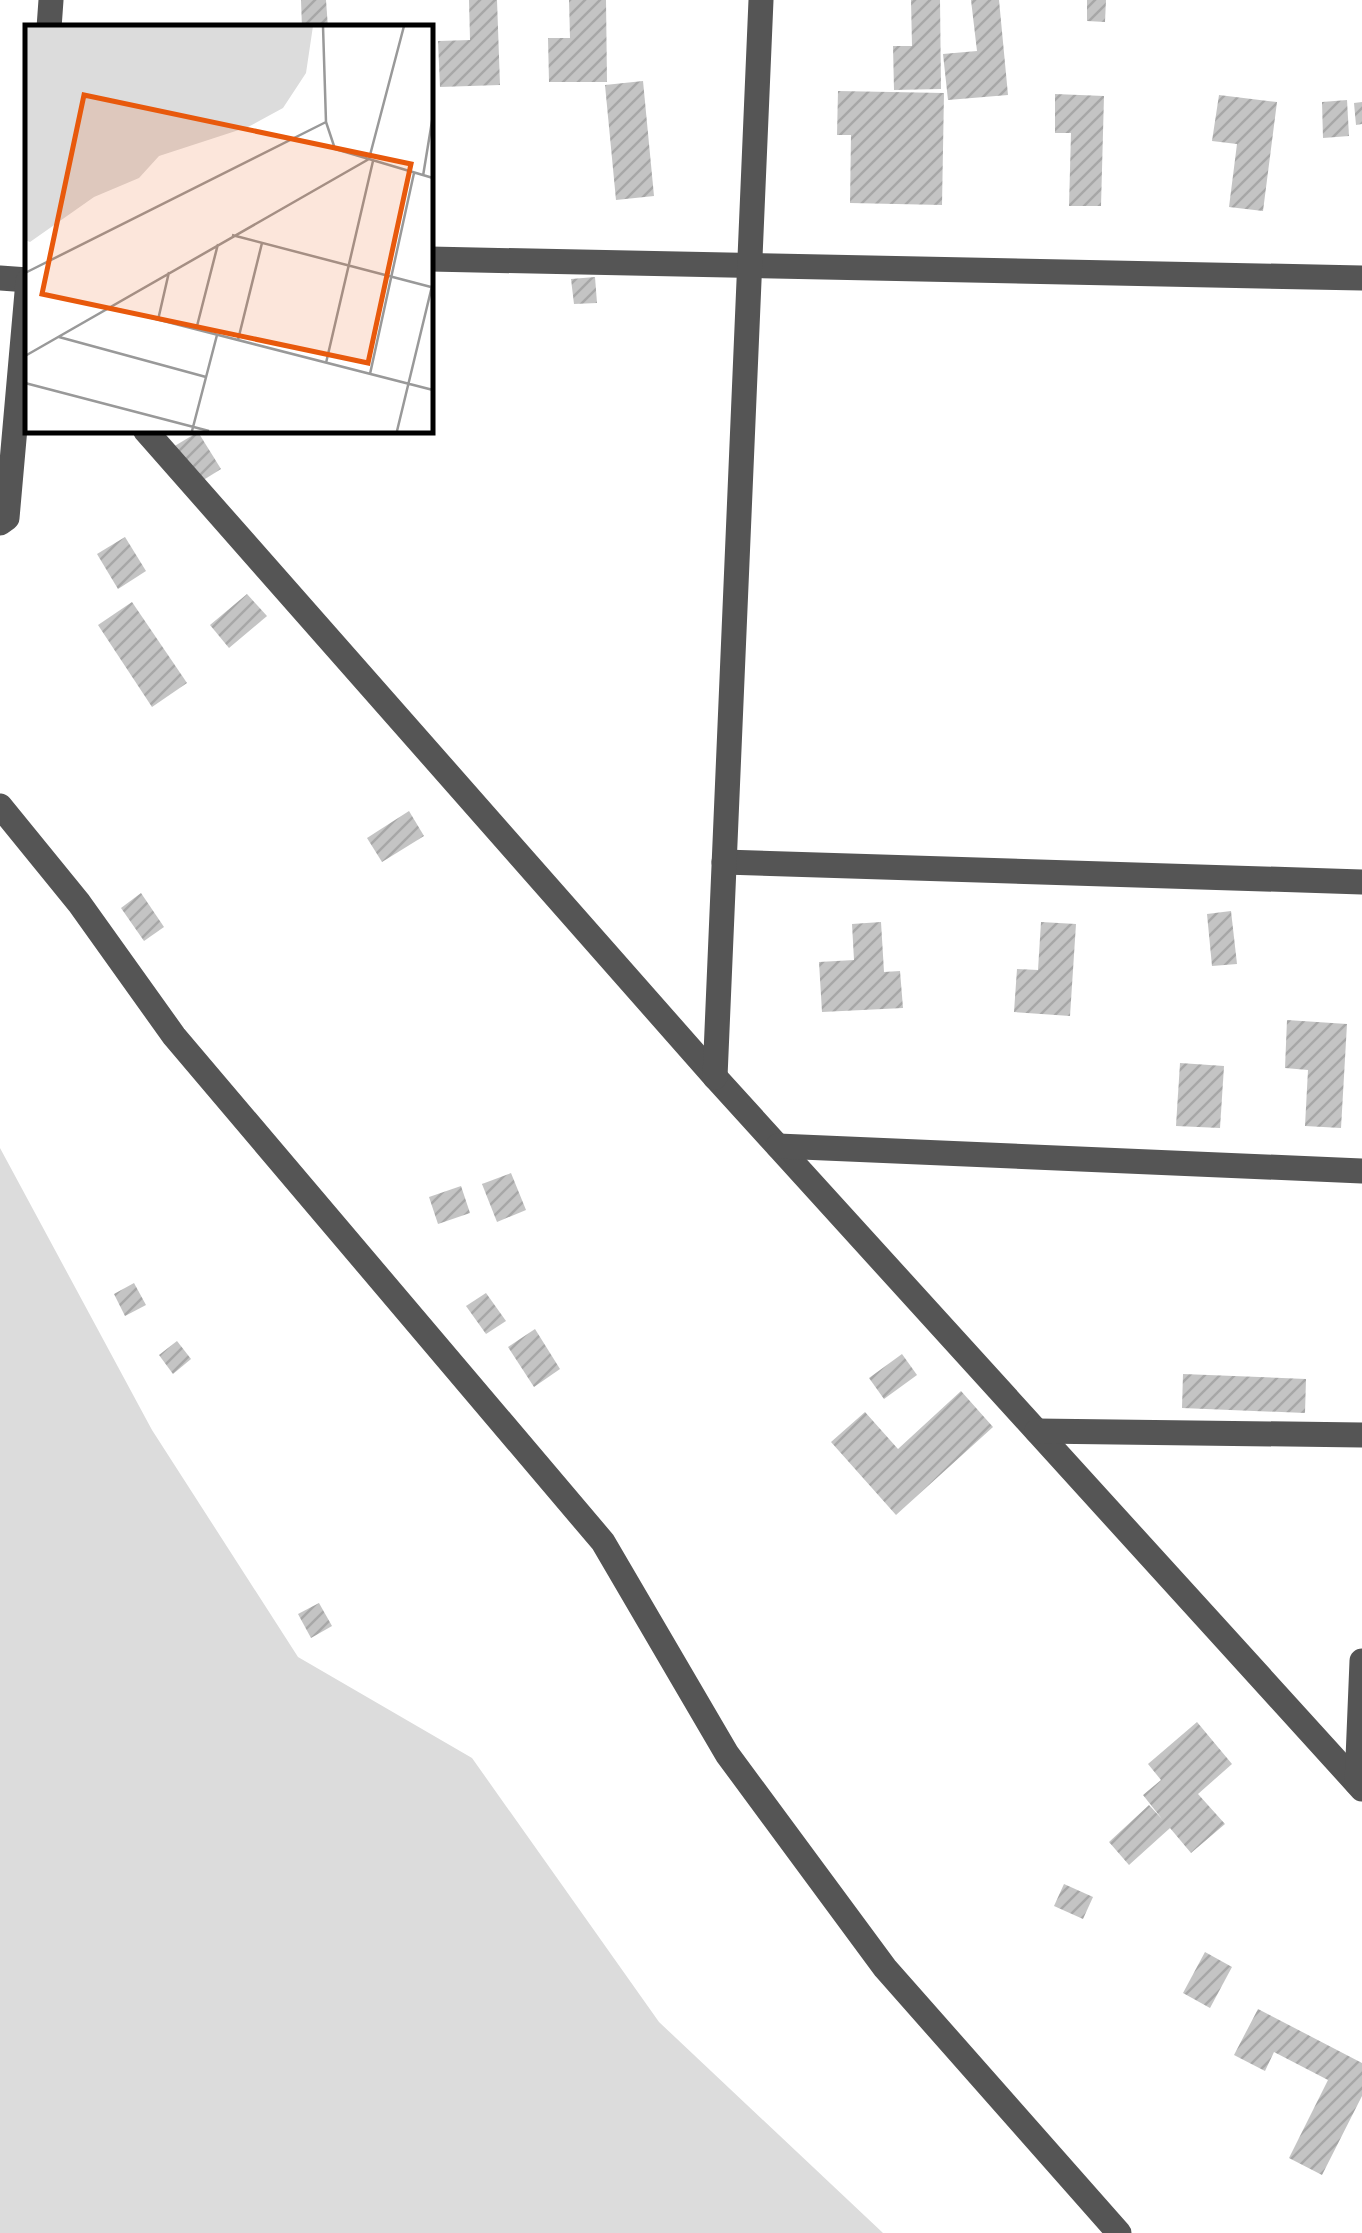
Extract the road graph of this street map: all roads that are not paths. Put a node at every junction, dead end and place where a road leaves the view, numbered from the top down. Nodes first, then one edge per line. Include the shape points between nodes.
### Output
1 (51, 0) edge
2 (761, 0) edge
3 (49, 25) edge
4 (432, 259) edge
5 (749, 266) junction
6 (0, 278) edge
7 (1362, 278) edge
8 (25, 280) edge
9 (25, 314) edge
10 (147, 432) edge
11 (0, 523) edge
12 (0, 806) edge
13 (724, 862) junction
14 (1362, 882) edge
15 (715, 1077) junction
16 (778, 1146) junction
17 (1362, 1171) edge
18 (1037, 1430) junction
19 (1362, 1435) edge
20 (1362, 1661) edge
21 (1360, 1786) edge
22 (1119, 2233) edge

1 - 3 street
2 - 5 street
4 - 5 street
5 - 7 street
5 - 13 street
6 - 8 street
9 - 11 street via 7,518
10 - 15 street
12 - 22 street via 174,1036 604,1542 727,1754 874,1952
13 - 14 street
13 - 15 street
15 - 16 street
16 - 17 street
16 - 18 street
18 - 19 street
18 - 21 street
20 - 21 street

